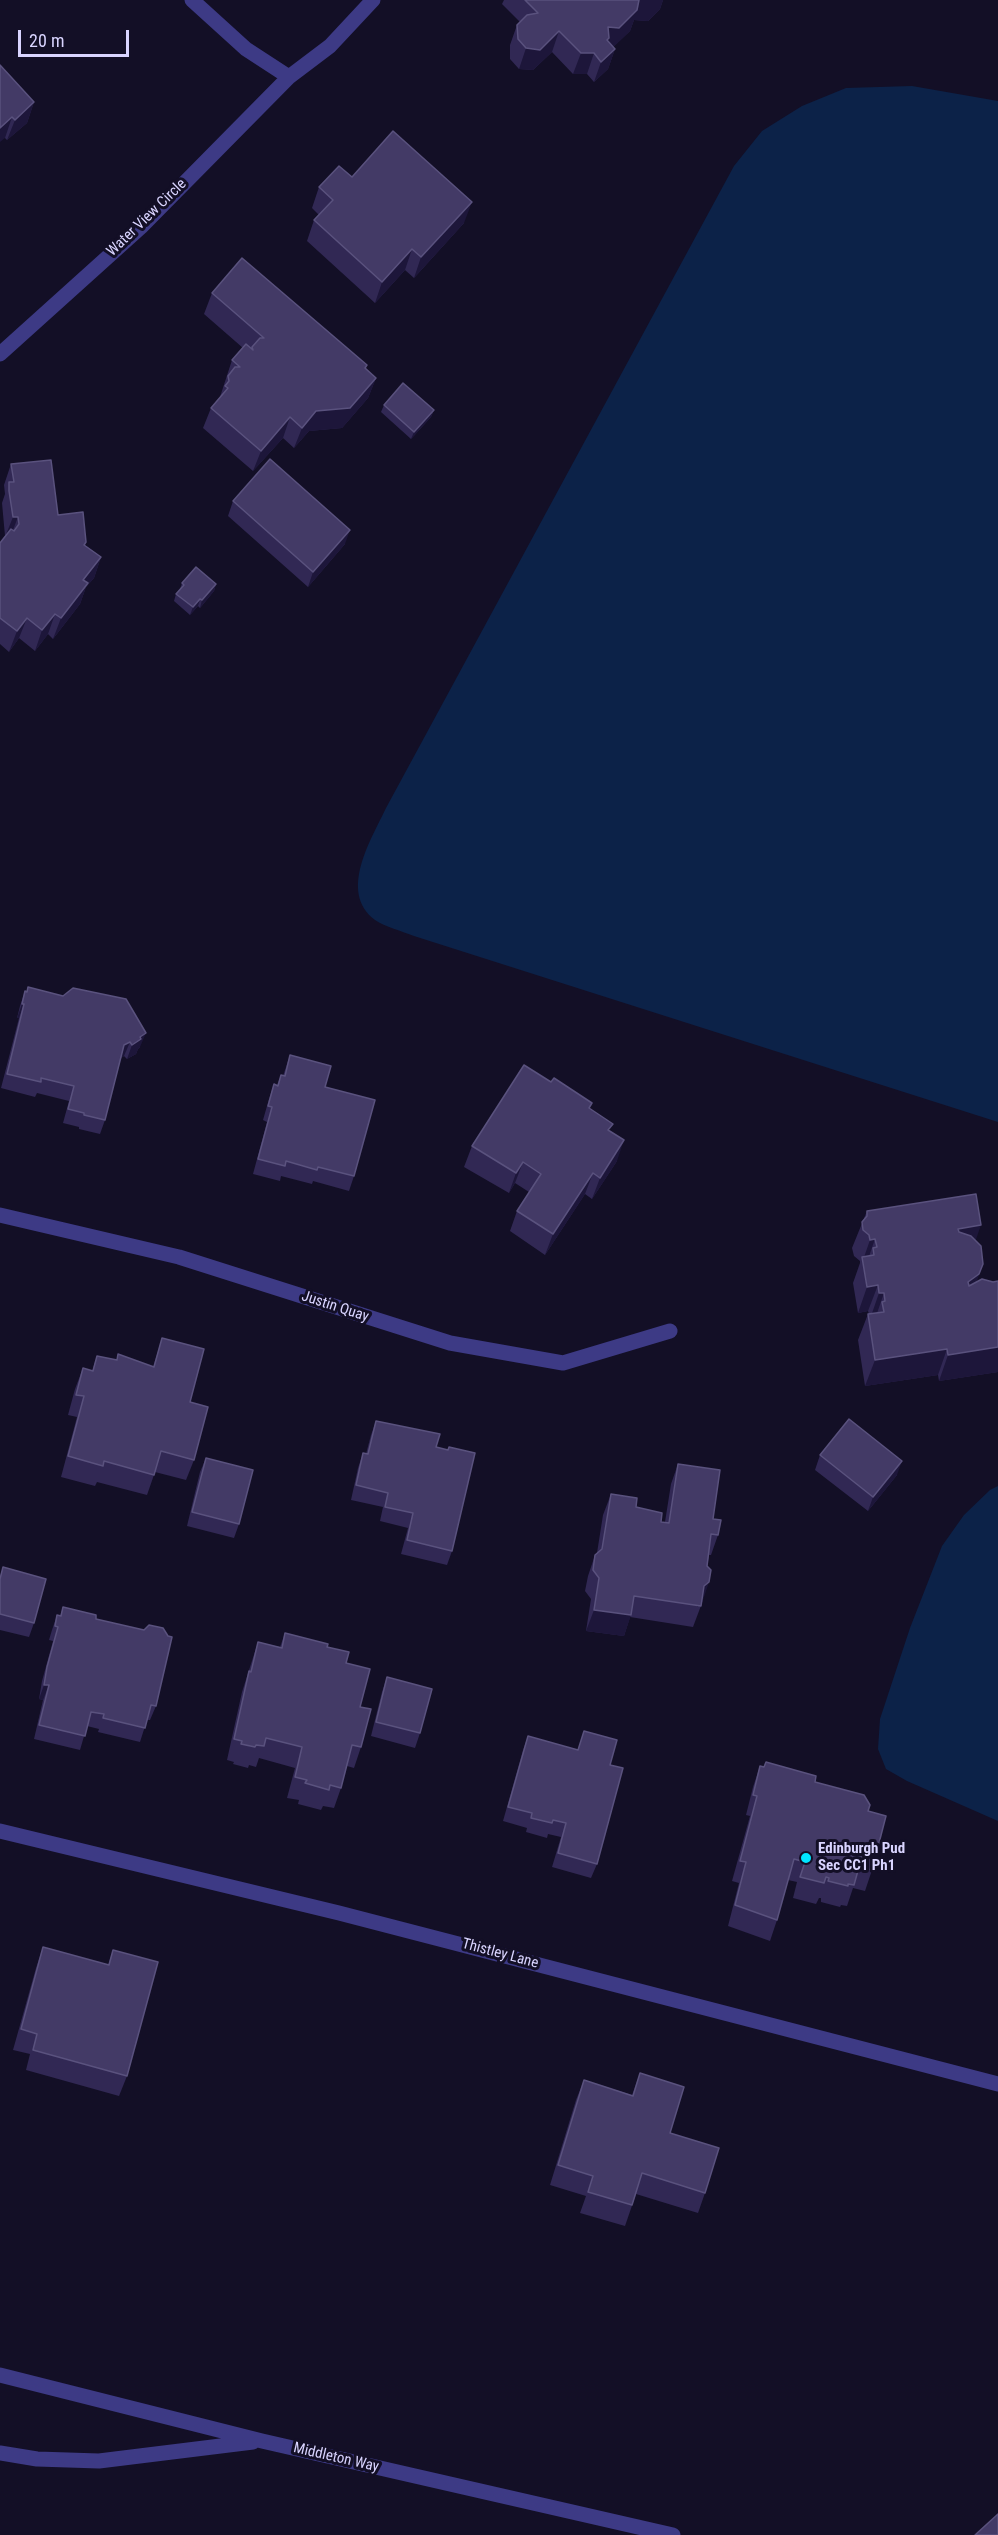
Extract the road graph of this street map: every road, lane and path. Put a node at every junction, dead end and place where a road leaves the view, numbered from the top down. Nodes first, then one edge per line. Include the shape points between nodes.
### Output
1 (192, 0) edge
2 (373, 0) edge
3 (289, 77) junction
4 (0, 354) edge
5 (0, 1215) edge
6 (670, 1331) dead end
7 (0, 1830) edge
8 (998, 2084) edge
9 (0, 2375) edge
10 (262, 2441) junction
11 (0, 2453) edge
12 (673, 2535) edge

1 - 3 street via 246,49
2 - 3 street, Water View Circle via 330,46
3 - 4 street, Water View Circle via 141,227
5 - 6 street, Justin Quay via 179,1257 450,1343 563,1362
7 - 8 street, Thistley Lane via 339,1912
9 - 10 street, Middleton Way
10 - 11 street via 99,2461 37,2459
10 - 12 street, Middleton Way

